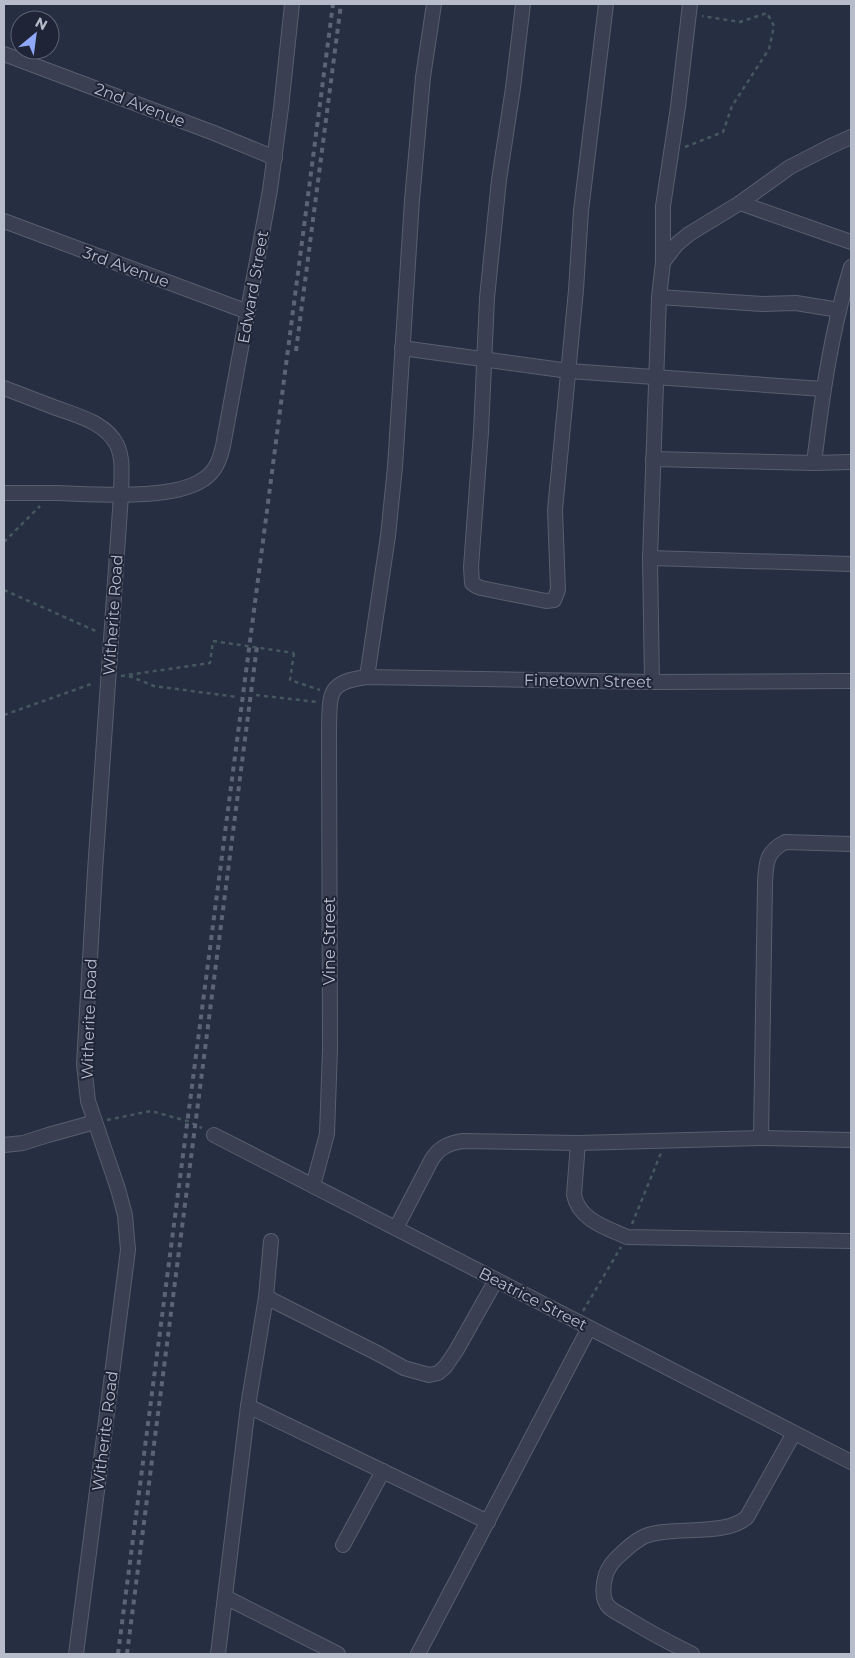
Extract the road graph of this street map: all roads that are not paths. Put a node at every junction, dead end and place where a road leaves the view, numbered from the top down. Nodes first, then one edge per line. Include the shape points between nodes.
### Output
1 (292, 4) edge
2 (434, 4) edge
3 (523, 4) edge
4 (606, 4) edge
5 (689, 9) edge
6 (4, 54) edge
7 (851, 137) edge
8 (275, 158) junction
9 (740, 203) junction
10 (4, 221) edge
11 (851, 242) edge
12 (663, 262) junction
13 (851, 267) edge
14 (659, 297) junction
15 (839, 310) junction
16 (248, 312) junction
17 (402, 348) junction
18 (484, 358) junction
19 (569, 371) junction
20 (657, 376) junction
21 (4, 388) edge
22 (823, 389) junction
23 (653, 460) junction
24 (851, 462) edge
25 (814, 463) junction
26 (4, 493) edge
27 (121, 495) junction
28 (650, 558) junction
29 (851, 564) edge
30 (367, 677) junction
31 (851, 681) edge
32 (652, 682) junction
33 (331, 698) joint
34 (851, 844) edge
35 (95, 1122) junction
36 (214, 1135) road end
37 (761, 1138) junction
38 (851, 1140) edge
39 (578, 1143) junction
40 (4, 1145) edge
41 (313, 1186) junction
42 (396, 1228) junction
43 (271, 1241) dead end
44 (851, 1241) edge
45 (496, 1280) junction
46 (266, 1297) junction
47 (589, 1328) junction
48 (248, 1406) junction
49 (794, 1433) junction
50 (851, 1462) edge
51 (383, 1471) junction
52 (488, 1522) junction
53 (343, 1545) dead end
54 (225, 1597) junction
55 (76, 1654) edge
56 (218, 1654) edge
57 (338, 1654) edge
58 (418, 1654) edge
59 (692, 1654) edge

1 - 8 street, Edward Street
2 - 17 street via 423,77
3 - 18 street via 500,180
4 - 19 street via 581,211
5 - 12 street via 663,206
6 - 8 street, 2nd Avenue
7 - 9 street via 790,167
8 - 16 street, Edward Street
9 - 11 street
9 - 12 street via 689,234
10 - 16 street, 3rd Avenue
12 - 14 street
13 - 15 street
14 - 15 street via 796,303
14 - 20 street
15 - 22 street
16 - 27 street, Edward Street via 217,466 205,478 187,488
17 - 18 street
17 - 30 street via 388,536
18 - 19 street
18 - 19 street via 472,583 481,588 546,601 554,600 558,590 555,510
19 - 20 street
20 - 22 street
20 - 23 street
21 - 27 street, Witherite Road via 83,417 104,430 120,451
22 - 25 street
23 - 25 street
23 - 28 street
24 - 25 street
26 - 27 street, Edward Street
27 - 35 street, Witherite Road via 84,1064 88,1100
28 - 29 street
28 - 32 street
30 - 32 street, Finetown Street
30 - 33 street, Finetown Street via 337,686
31 - 32 street, Finetown Street
33 - 41 street, Vine Street via 327,1134
34 - 37 street via 784,842 769,854 765,883
35 - 40 street
35 - 55 street, Witherite Road via 125,1215 128,1250
36 - 41 street, Beatrice Street
37 - 38 street
37 - 39 street
39 - 42 street via 450,1143 438,1150 432,1159
39 - 44 street via 576,1204 590,1218 627,1237
41 - 42 street, Beatrice Street
42 - 45 street, Beatrice Street
43 - 46 street
45 - 46 street via 445,1367 429,1375 404,1368
45 - 47 street, Beatrice Street
46 - 48 street
47 - 49 street, Beatrice Street
47 - 52 street
48 - 51 street
48 - 54 street
49 - 50 street, Beatrice Street
49 - 59 street via 743,1521 644,1537 613,1560 608,1569 604,1588 608,1606
51 - 52 street
51 - 53 street
52 - 58 street
54 - 56 street
54 - 57 street

